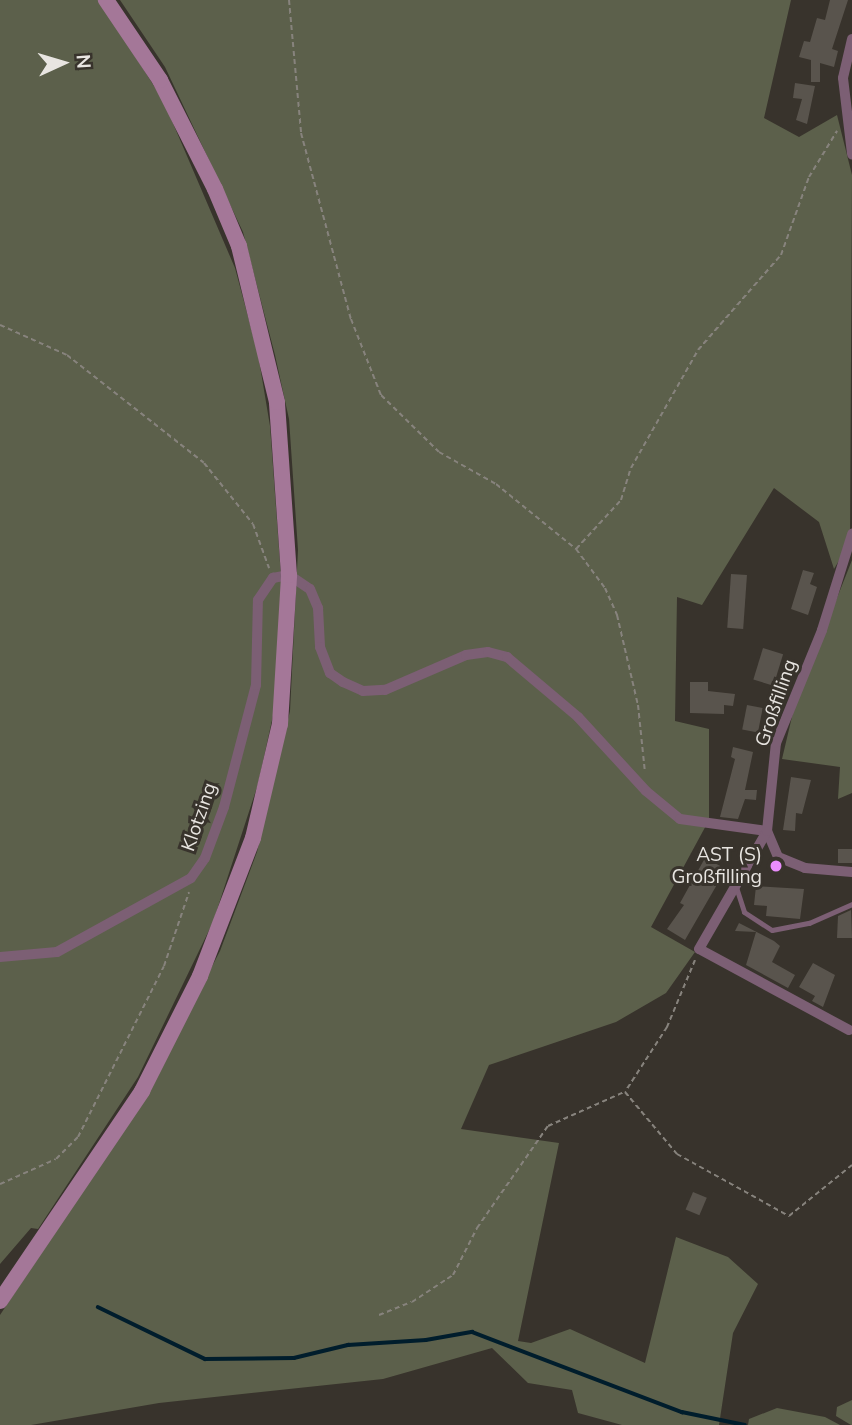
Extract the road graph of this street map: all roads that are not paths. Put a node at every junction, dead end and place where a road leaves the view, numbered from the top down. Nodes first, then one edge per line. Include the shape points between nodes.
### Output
1 (106, 0) edge
2 (852, 38) edge
3 (852, 154) edge
4 (852, 534) edge
5 (281, 577) junction
6 (767, 831) junction
7 (852, 872) edge
8 (736, 887) junction
9 (852, 904) edge
10 (0, 957) edge
11 (849, 1030) dead end
12 (0, 1301) edge

1 - 5 main road via 160,80 239,246 277,402
2 - 3 street via 843,78
4 - 6 street, Großfilling via 822,629 776,743
5 - 6 street via 310,589 318,608 320,647 330,673 343,682 363,691 385,690 466,655 488,652 507,657 578,716 646,791 680,819
5 - 10 street, Klotzing via 258,600 256,685 224,807 205,858 191,878 57,952
5 - 12 main road via 280,724 253,838 225,920 142,1091
6 - 7 street via 778,857 805,868
6 - 8 street, Großfilling
8 - 9 lane via 744,912 772,930 809,923
8 - 11 street, Großfilling via 699,949

